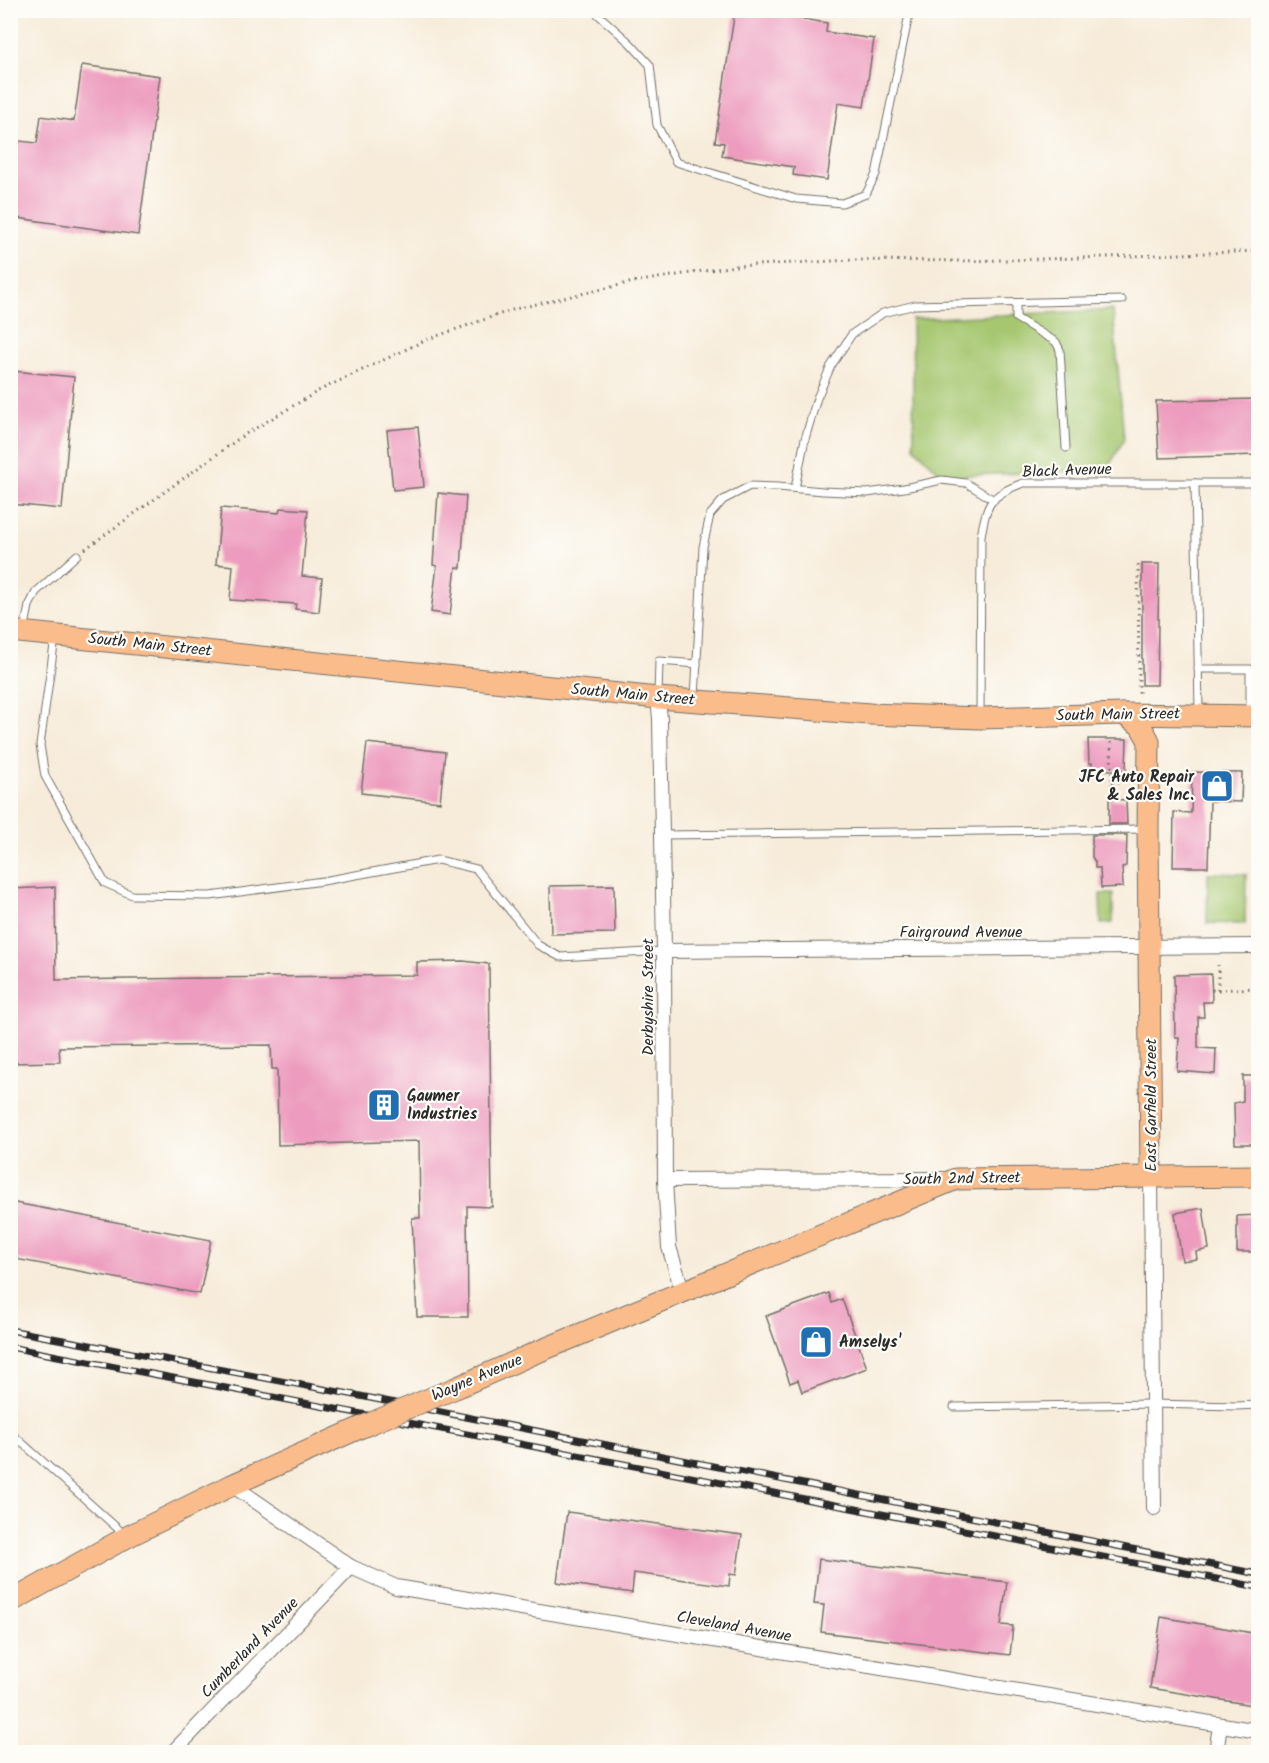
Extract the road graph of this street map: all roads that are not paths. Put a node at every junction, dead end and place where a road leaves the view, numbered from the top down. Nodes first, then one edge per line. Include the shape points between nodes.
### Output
1 (593, 10) edge
2 (910, 10) edge
3 (1122, 300) dead end
4 (1016, 303) junction
5 (1066, 448) dead end
6 (1196, 483) junction
7 (1258, 483) edge
8 (795, 488) junction
9 (994, 500) junction
10 (76, 555) road end
11 (17, 631) edge
12 (55, 635) junction
13 (697, 664) junction
14 (1198, 669) junction
15 (658, 698) junction
16 (695, 701) junction
17 (1124, 714) junction
18 (1169, 714) junction
19 (1199, 714) junction
20 (1254, 716) edge
21 (980, 718) junction
22 (1149, 741) junction
23 (1148, 829) junction
24 (662, 835) junction
25 (1258, 946) edge
26 (1149, 947) junction
27 (664, 951) junction
28 (1151, 1176) junction
29 (1258, 1176) edge
30 (956, 1179) junction
31 (665, 1180) junction
32 (683, 1293) junction
33 (1153, 1404) junction
34 (1258, 1405) edge
35 (954, 1407) dead end
36 (10, 1432) edge
37 (232, 1485) junction
38 (1154, 1508) dead end
39 (127, 1536) junction
40 (351, 1567) junction
41 (10, 1602) edge
42 (1221, 1726) junction
43 (1258, 1731) edge
44 (173, 1752) edge
45 (1216, 1752) edge

1 - 2 lane via 650,65 657,125 676,162 796,199 842,203 866,194 876,174
3 - 4 lane
4 - 5 lane via 1016,318 1056,342 1060,350
4 - 8 lane via 915,305 883,313 852,334 831,366 817,398
6 - 7 lane, Black Avenue
6 - 9 lane, Black Avenue via 1023,483 1002,491
6 - 14 lane
8 - 9 lane via 867,493 942,480 966,483
8 - 13 lane via 750,486 723,500 710,515 703,547
9 - 21 lane via 986,509 981,536
10 - 11 lane via 36,592
11 - 12 main road, South Main Street
12 - 15 main road, South Main Street
12 - 27 lane via 40,745 45,776 105,883 132,895 210,896 438,860 476,869 538,945 560,957
13 - 15 lane via 659,661
13 - 16 lane
14 - 19 lane
14 - 20 lane via 1250,669
15 - 16 main road, South Main Street
15 - 24 street, Derbyshire Street
16 - 21 main road, South Main Street
17 - 18 main road, South Main Street
17 - 21 main road, South Main Street
17 - 22 main road via 1140,725
18 - 19 main road, South Main Street
18 - 22 main road via 1157,724
19 - 20 main road, South Main Street
22 - 23 main road, East Garfield Street
23 - 24 lane
23 - 26 main road, East Garfield Street
24 - 27 street, Derbyshire Street
25 - 26 street, Fairground Avenue
26 - 27 street, Fairground Avenue
26 - 28 main road, East Garfield Street
27 - 31 street, Derbyshire Street
28 - 29 main road, South 2nd Street
28 - 30 main road, South 2nd Street
28 - 33 street, East Garfield Street
30 - 31 street, South 2nd Street
30 - 32 main road, Wayne Avenue
31 - 32 street, Derbyshire Street via 669,1247
32 - 37 main road, Wayne Avenue, bridge
33 - 34 lane
33 - 35 lane
33 - 38 street, East Garfield Street
36 - 39 lane
37 - 39 main road, Wayne Avenue
37 - 40 street, Cleveland Avenue
39 - 41 main road, Wayne Avenue
40 - 42 street, Cleveland Avenue via 396,1587
40 - 44 street, Cumberland Avenue
42 - 43 street, Cleveland Avenue
42 - 45 street

